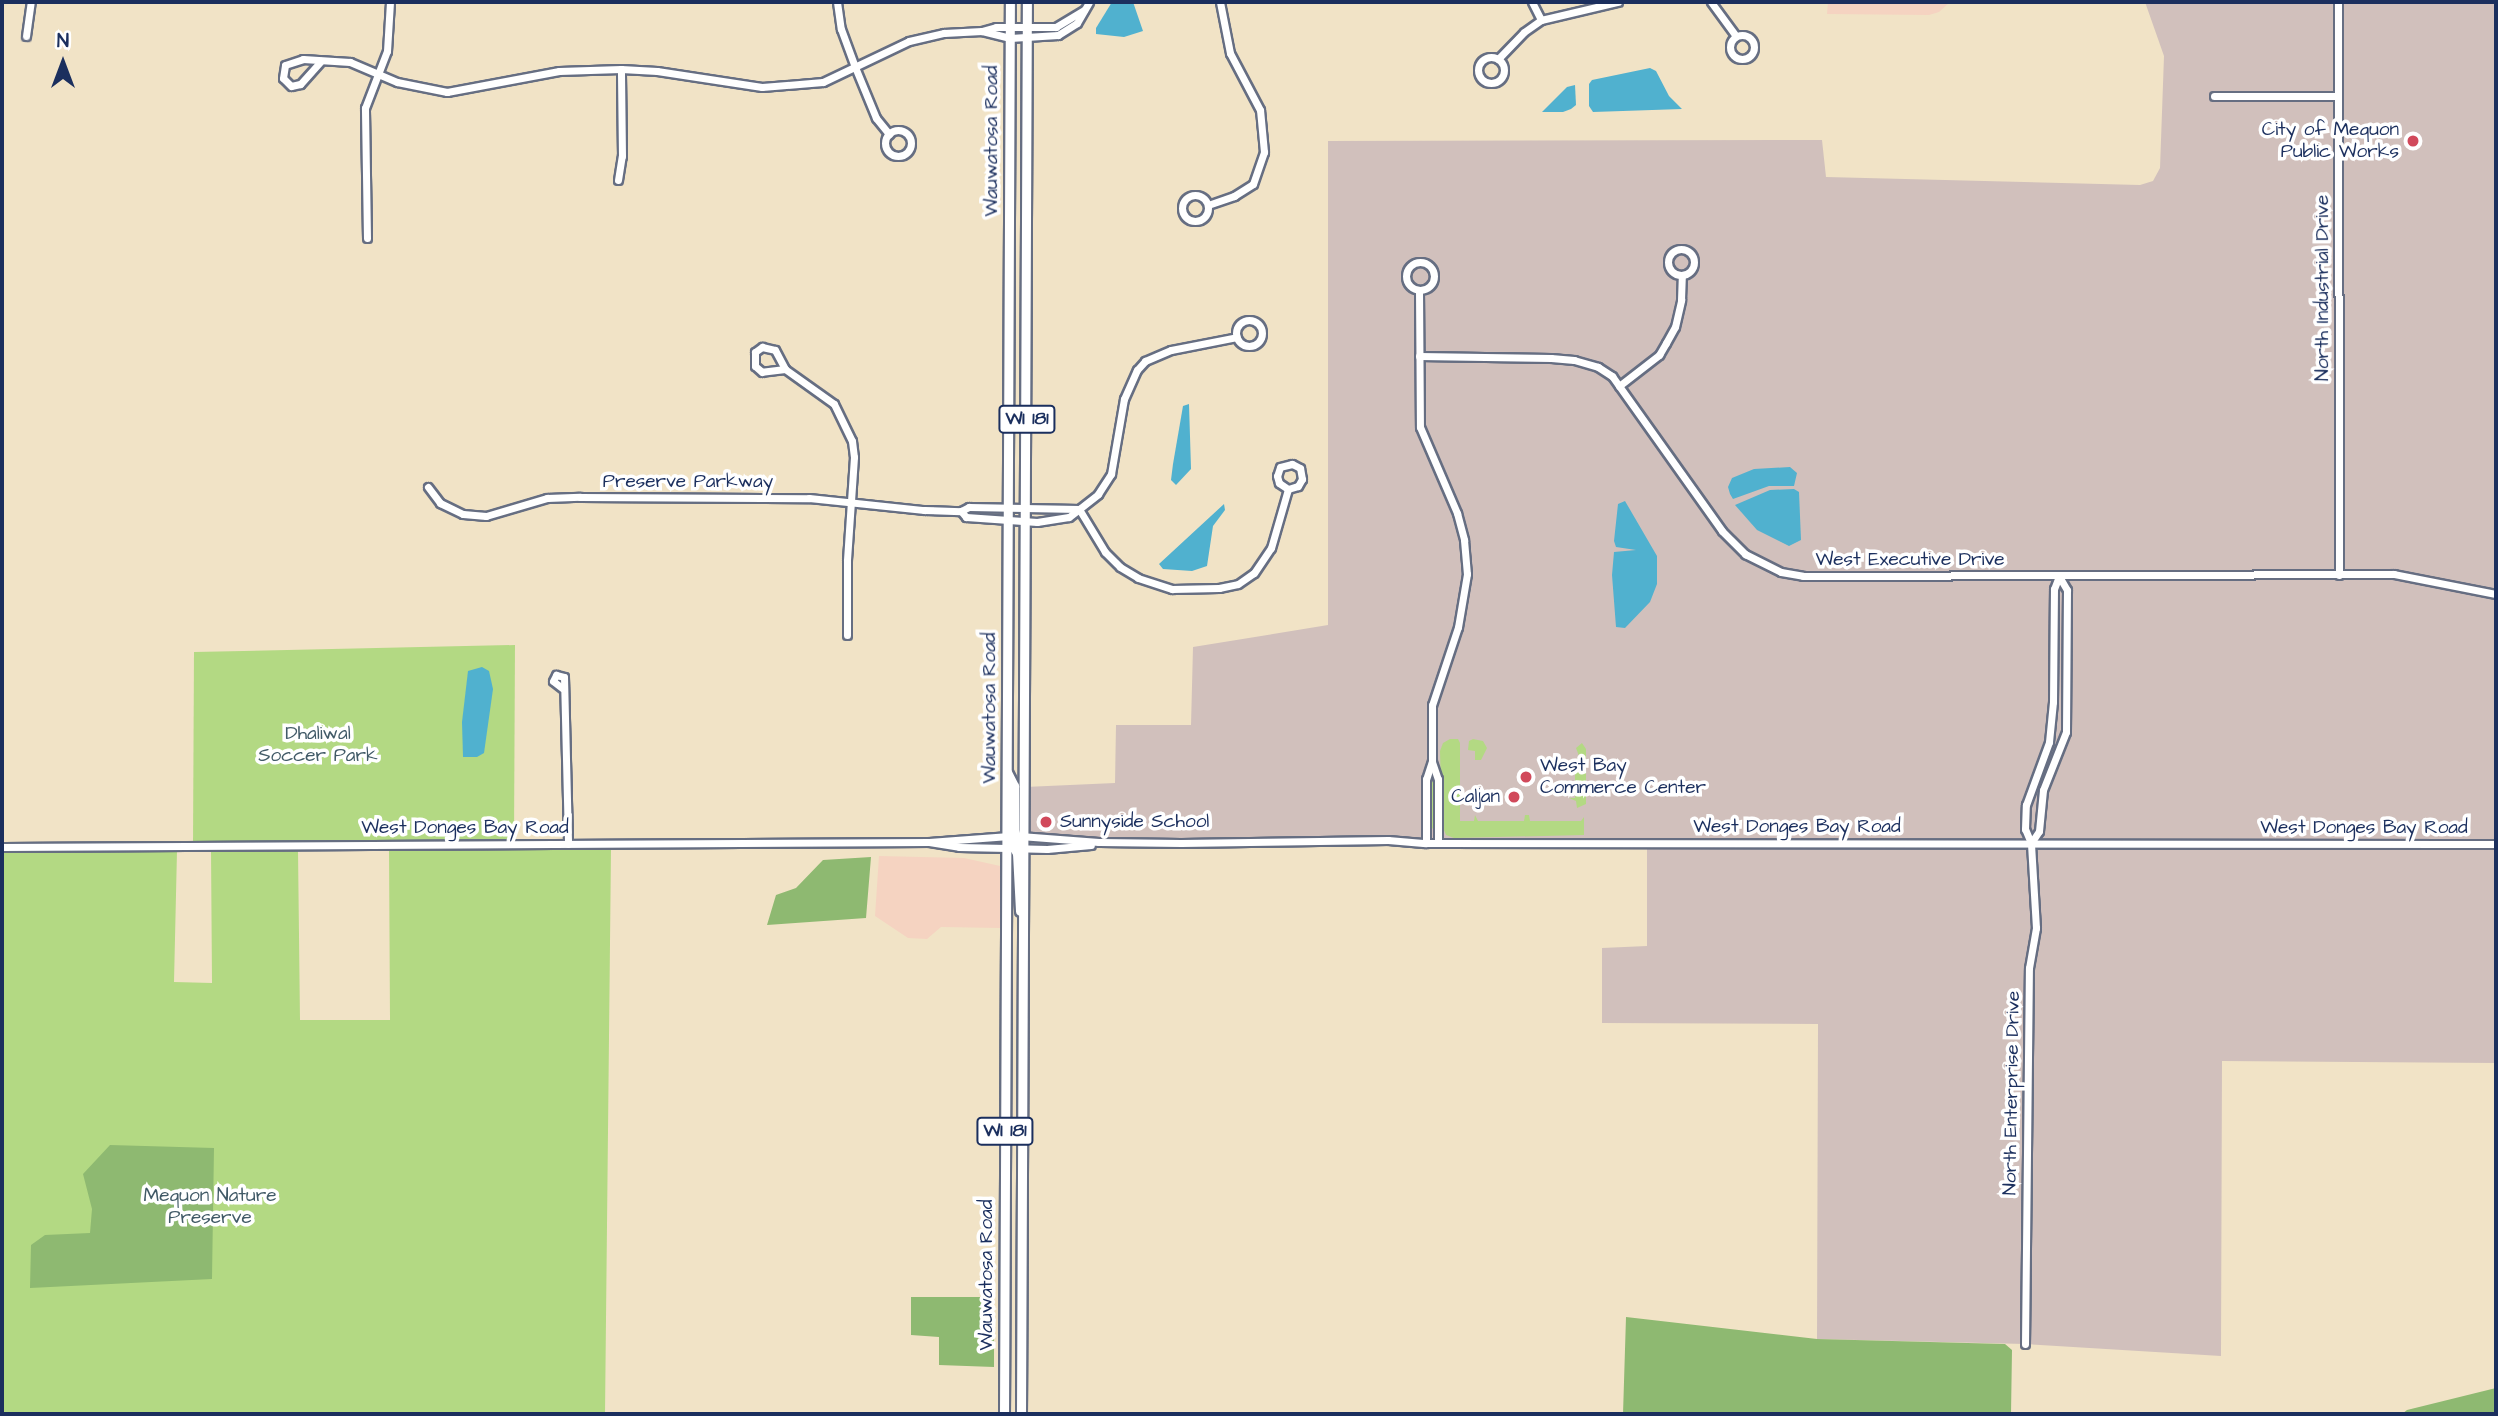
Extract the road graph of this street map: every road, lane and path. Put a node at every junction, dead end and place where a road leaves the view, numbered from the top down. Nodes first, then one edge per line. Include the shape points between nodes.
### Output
1 (32, 2) edge
2 (390, 2) edge
3 (837, 2) edge
4 (1010, 2) edge
5 (1027, 2) edge
6 (1090, 2) edge
7 (1220, 2) edge
8 (1532, 2) edge
9 (1618, 2) edge
10 (1711, 2) edge
11 (2338, 2) edge
12 (1541, 20) junction
13 (1010, 27) junction
14 (982, 31) junction
15 (1027, 33) junction
16 (26, 36) dead end
17 (1736, 36) dead end
18 (1010, 38) junction
19 (1498, 59) dead end
20 (321, 61) junction
21 (855, 68) junction
22 (621, 69) junction
23 (377, 72) junction
24 (2214, 96) dead end
25 (2338, 96) junction
26 (889, 134) dead end
27 (618, 180) dead end
28 (1208, 205) dead end
29 (367, 238) dead end
30 (1682, 275) dead end
31 (1419, 290) dead end
32 (1237, 337) dead end
33 (1419, 356) junction
34 (785, 369) junction
35 (1619, 386) junction
36 (428, 487) dead end
37 (1288, 489) dead end
38 (851, 501) junction
39 (1008, 508) junction
40 (1026, 509) junction
41 (1079, 509) junction
42 (961, 511) junction
43 (1008, 519) junction
44 (1026, 520) junction
45 (2339, 575) junction
46 (2059, 576) junction
47 (2496, 594) edge
48 (848, 635) dead end
49 (562, 688) dead end
50 (1432, 761) junction
51 (1015, 836) junction
52 (929, 842) junction
53 (1098, 842) junction
54 (1426, 843) junction
55 (1438, 843) junction
56 (2031, 843) junction
57 (568, 844) junction
58 (2496, 844) edge
59 (2, 847) edge
60 (1015, 848) junction
61 (2025, 1344) dead end
62 (1004, 1414) edge
63 (1021, 1414) edge

1 - 16 street
2 - 23 street via 387,51
3 - 21 street
4 - 13 main road, Wauwatosa Road / WI 181
5 - 15 main road, Wauwatosa Road / WI 181
6 - 15 street via 1066,32
7 - 28 street via 1230,53 1259,110 1264,152 1253,184
8 - 12 street
9 - 12 street
10 - 17 street
11 - 25 street, North Industrial Drive
12 - 19 street
13 - 14 street
13 - 15 street
13 - 18 main road, Wauwatosa Road / WI 181
14 - 18 street
14 - 21 street via 909,41
15 - 18 street
15 - 40 main road, Wauwatosa Road / WI 181
18 - 39 main road, Wauwatosa Road / WI 181
20 - 20 street via 288,62 283,78 290,86 300,84
20 - 23 street via 350,62
21 - 22 street via 823,82 762,87
21 - 26 street via 876,118
22 - 23 street via 559,71 447,92
22 - 27 street
23 - 29 street via 365,108
24 - 25 street
25 - 45 street, North Industrial Drive
30 - 35 street via 1681,300 1667,343 1659,355
31 - 33 street
32 - 41 street via 1171,350 1145,361 1124,399 1111,474 1098,494
33 - 35 street, West Executive Drive via 1574,360 1598,367
33 - 50 street via 1420,426 1457,513 1467,562 1465,602 1433,705
34 - 34 street via 775,350 762,347 755,352 755,366 762,372
34 - 38 street via 834,404 845,419 854,457
35 - 46 street, West Executive Drive via 1722,531 1762,565 1803,576
36 - 38 street, Preserve Parkway via 440,503 463,514 486,516 547,498 569,497
37 - 41 street via 1264,559 1238,584 1219,588 1172,589 1138,578 1097,543
38 - 42 street, Preserve Parkway
38 - 48 street
39 - 40 street, Preserve Parkway
39 - 42 street, Preserve Parkway
39 - 43 main road, Wauwatosa Road / WI 181
40 - 41 street, Preserve Parkway
40 - 44 main road, Wauwatosa Road / WI 181
41 - 44 street, Preserve Parkway via 1060,520
42 - 43 street, Preserve Parkway via 966,517
43 - 44 street, Preserve Parkway
43 - 51 main road, Wauwatosa Road / WI 181 via 1007,772
44 - 51 main road, Wauwatosa Road / WI 181
45 - 46 street, West Executive Drive
45 - 47 street, West Executive Drive via 2394,574
46 - 56 street, North Enterprise Drive via 2054,589 2049,742 2026,806 2025,829
46 - 56 street, North Enterprise Drive via 2067,590 2066,732 2043,790 2039,831
49 - 57 street
50 - 54 street via 1426,779
50 - 55 street via 1438,779
51 - 52 street, West Donges Bay Road
51 - 53 street, West Donges Bay Road
51 - 60 main road
51 - 60 main road, Wauwatosa Road / WI 181
52 - 57 street, West Donges Bay Road
52 - 60 street, West Donges Bay Road
53 - 54 street, West Donges Bay Road
53 - 60 street, West Donges Bay Road
54 - 55 street, West Donges Bay Road
55 - 56 street, West Donges Bay Road
56 - 58 street, West Donges Bay Road
56 - 61 street, North Enterprise Drive via 2036,928 2029,968
57 - 59 street, West Donges Bay Road
60 - 62 main road, Wauwatosa Road / WI 181
60 - 63 main road, Wauwatosa Road / WI 181 via 1024,923

